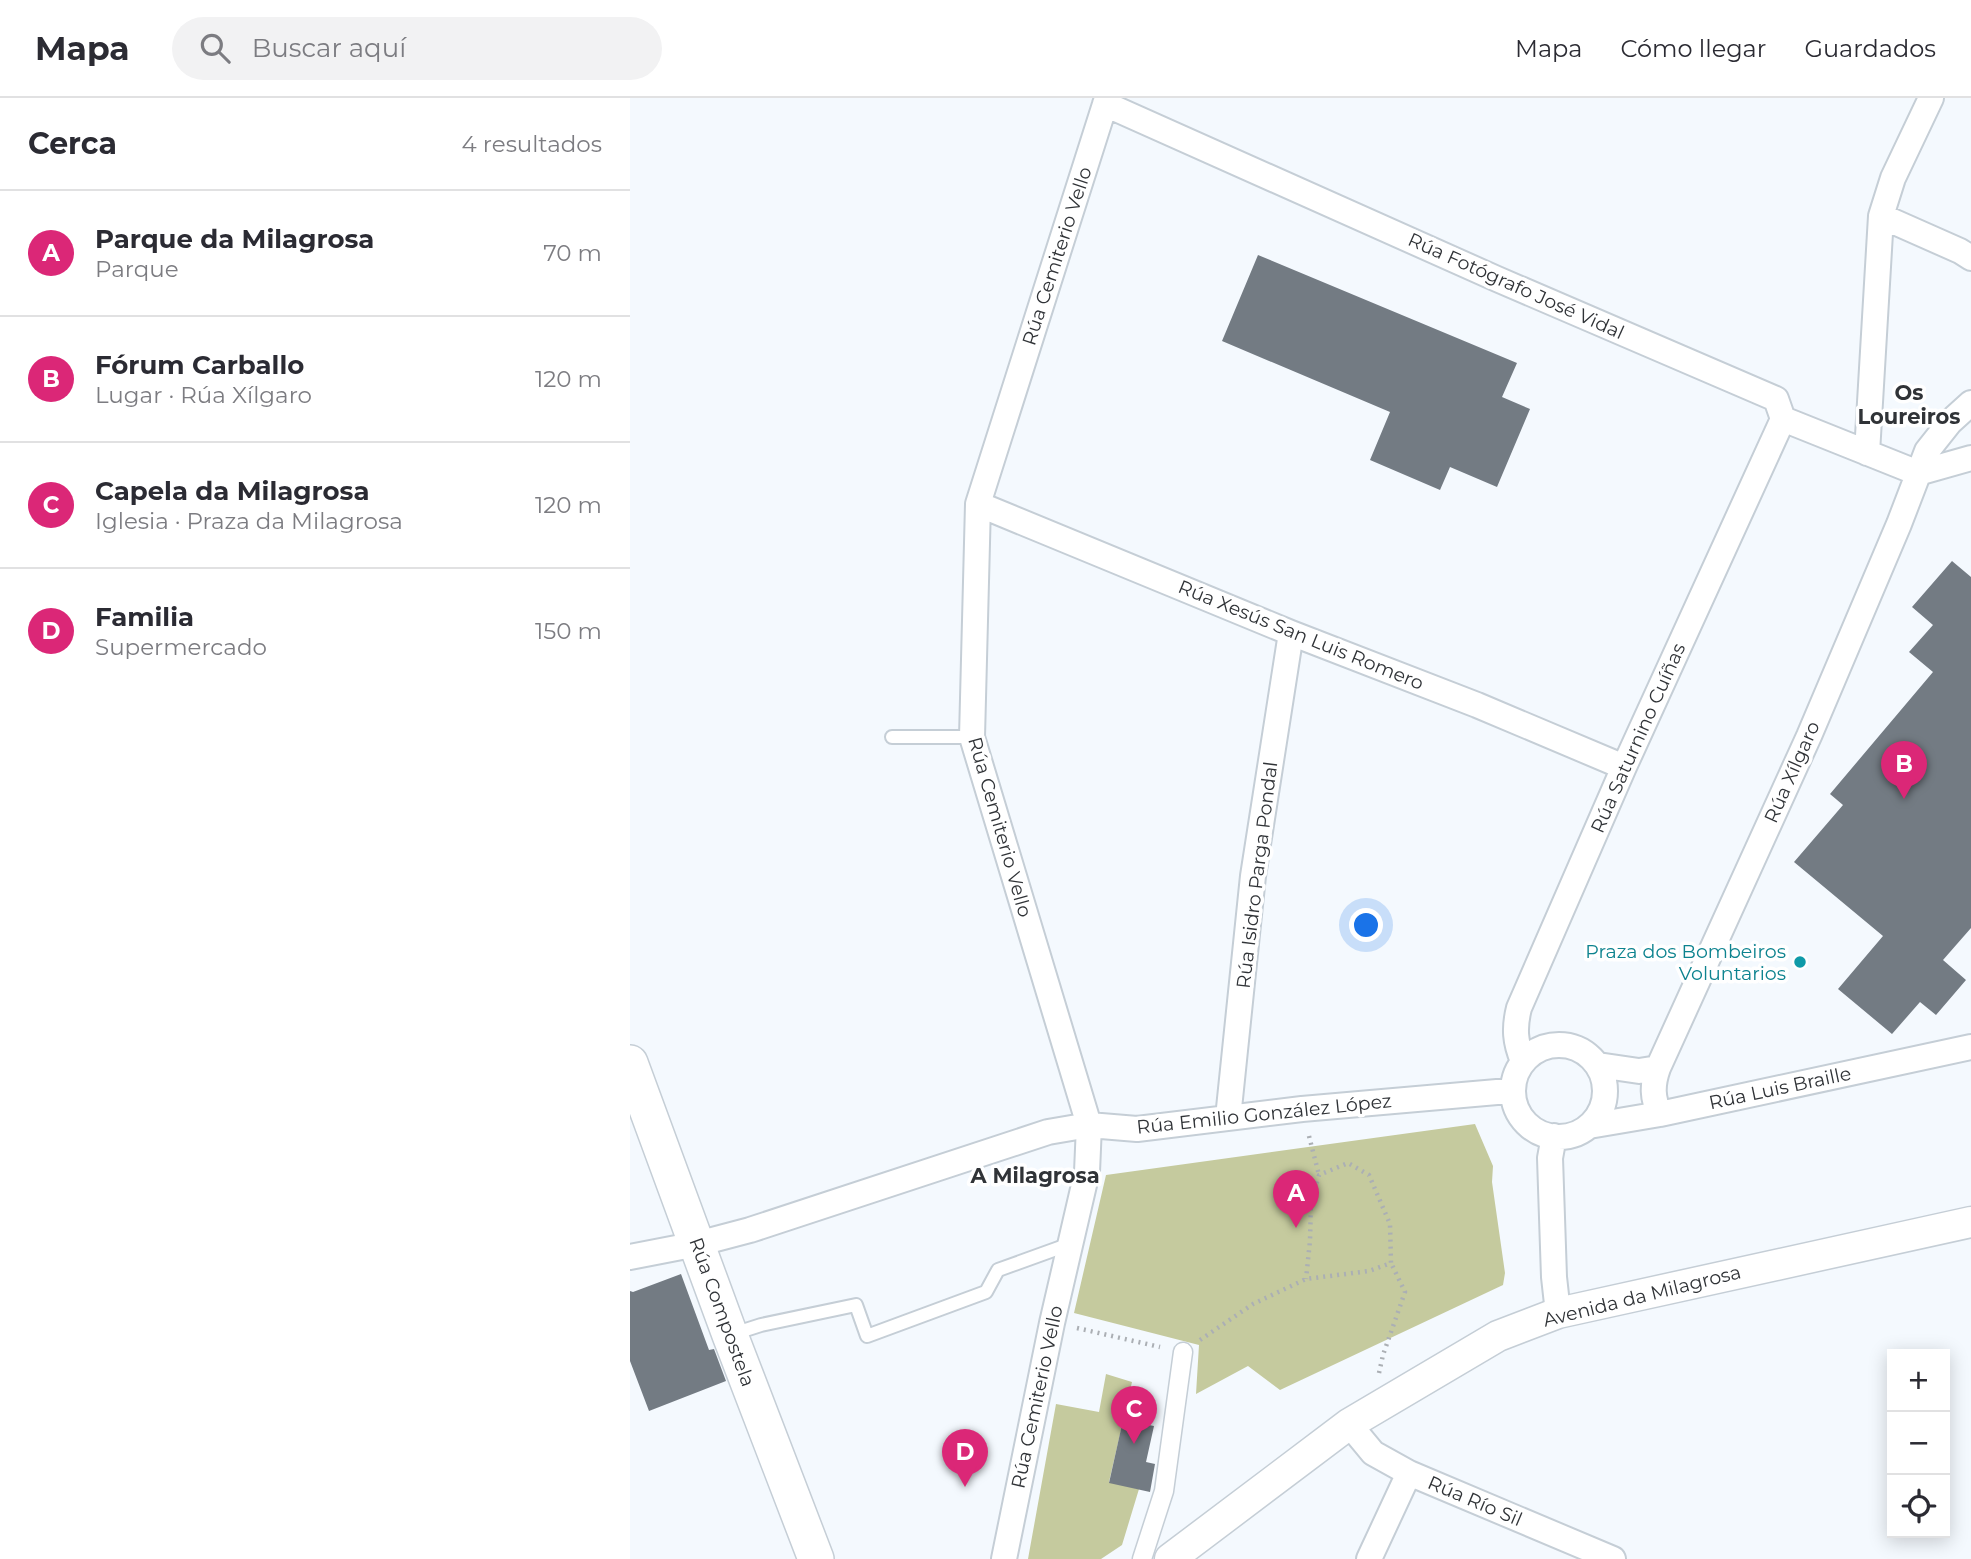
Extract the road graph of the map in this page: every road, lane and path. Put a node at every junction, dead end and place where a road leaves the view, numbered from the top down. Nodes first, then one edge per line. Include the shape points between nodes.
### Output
1 (1931, 98) edge
2 (1106, 101) edge
3 (1881, 216) junction
4 (1971, 258) edge
5 (1971, 403) edge
6 (1783, 419) junction
7 (1867, 453) junction
8 (1971, 458) edge
9 (1918, 473) junction
10 (978, 505) junction
11 (1291, 633) junction
12 (892, 737) dead end
13 (972, 737) junction
14 (1623, 768) junction
15 (1971, 1047) edge
16 (1523, 1061) junction
17 (630, 1063) edge
18 (1598, 1065) junction
19 (1658, 1068) junction
20 (1513, 1092) junction
21 (1302, 1109) junction
22 (1660, 1114) junction
23 (1228, 1118) junction
24 (1089, 1125) junction
25 (1589, 1126) junction
26 (1554, 1136) junction
27 (1319, 1175) junction
28 (1971, 1222) edge
29 (697, 1244) junction
30 (1070, 1244) junction
31 (630, 1257) edge
32 (1391, 1263) junction
33 (1306, 1279) junction
34 (1558, 1313) junction
35 (1052, 1322) junction
36 (730, 1335) junction
37 (1182, 1352) junction
38 (1360, 1418) junction
39 (1409, 1473) junction
40 (816, 1559) edge
41 (1004, 1559) edge
42 (1142, 1559) edge
43 (1170, 1559) edge
44 (1369, 1559) edge
45 (1613, 1559) edge

1 - 3 street via 1893,178
2 - 6 street, Rúa Fotógrafo José Vidal via 1497,279 1776,399
2 - 10 street, Rúa Cemiterio Vello
3 - 4 street
3 - 7 street
5 - 9 street, Rúa Xílgaro via 1927,450
6 - 7 street
6 - 14 street, Rúa Saturnino Cuíñas
7 - 9 street
8 - 9 street
9 - 19 street, Rúa Xílgaro via 1814,724
10 - 11 street, Rúa Xesús San Luis Romero
10 - 13 street, Rúa Cemiterio Vello
11 - 14 street, Rúa Xesús San Luis Romero
11 - 23 street, Rúa Isidro Parga Pondal via 1253,877
12 - 13 lane
13 - 24 street, Rúa Cemiterio Vello
14 - 16 street, Rúa Saturnino Cuíñas via 1519,1008 1515,1033
15 - 22 street, Rúa Luis Braille
16 - 18 street via 1539,1049 1557,1044 1573,1046
16 - 20 street via 1514,1076
17 - 29 main road, Rúa Compostela
18 - 19 street via 1639,1071
18 - 25 street via 1604,1080 1604,1103
19 - 22 street, Rúa Xílgaro via 1653,1094
20 - 21 street, Rúa Emilio González López
20 - 26 street via 1515,1107 1525,1122
21 - 23 street, Rúa Emilio González López
21 - 27 path
22 - 25 street, Rúa Luis Braille
23 - 24 street, Rúa Emilio González López via 1137,1129
24 - 29 street, Rúa Emilio González López via 1048,1132
24 - 30 street, Rúa Cemiterio Vello via 1087,1172
25 - 26 street via 1570,1136
26 - 34 street via 1550,1158
27 - 32 path via 1348,1163 1369,1175 1390,1224
27 - 33 path via 1311,1203
28 - 34 street, Avenida da Milagrosa
29 - 31 street, Rúa Emilio González López
29 - 36 main road, Rúa Compostela
30 - 35 street, Rúa Cemiterio Vello
30 - 36 lane via 998,1270 986,1292 867,1336 856,1305
32 - 33 path
32 - 38 path via 1405,1292
33 - 37 path via 1253,1304
34 - 38 street, Avenida da Milagrosa via 1498,1336
35 - 37 path
35 - 41 street, Rúa Cemiterio Vello
36 - 40 main road, Rúa Compostela
37 - 42 street via 1164,1491
38 - 39 street, Rúa Río Sil via 1373,1453
38 - 43 street, Avenida da Milagrosa
39 - 44 street
39 - 45 street, Rúa Río Sil

